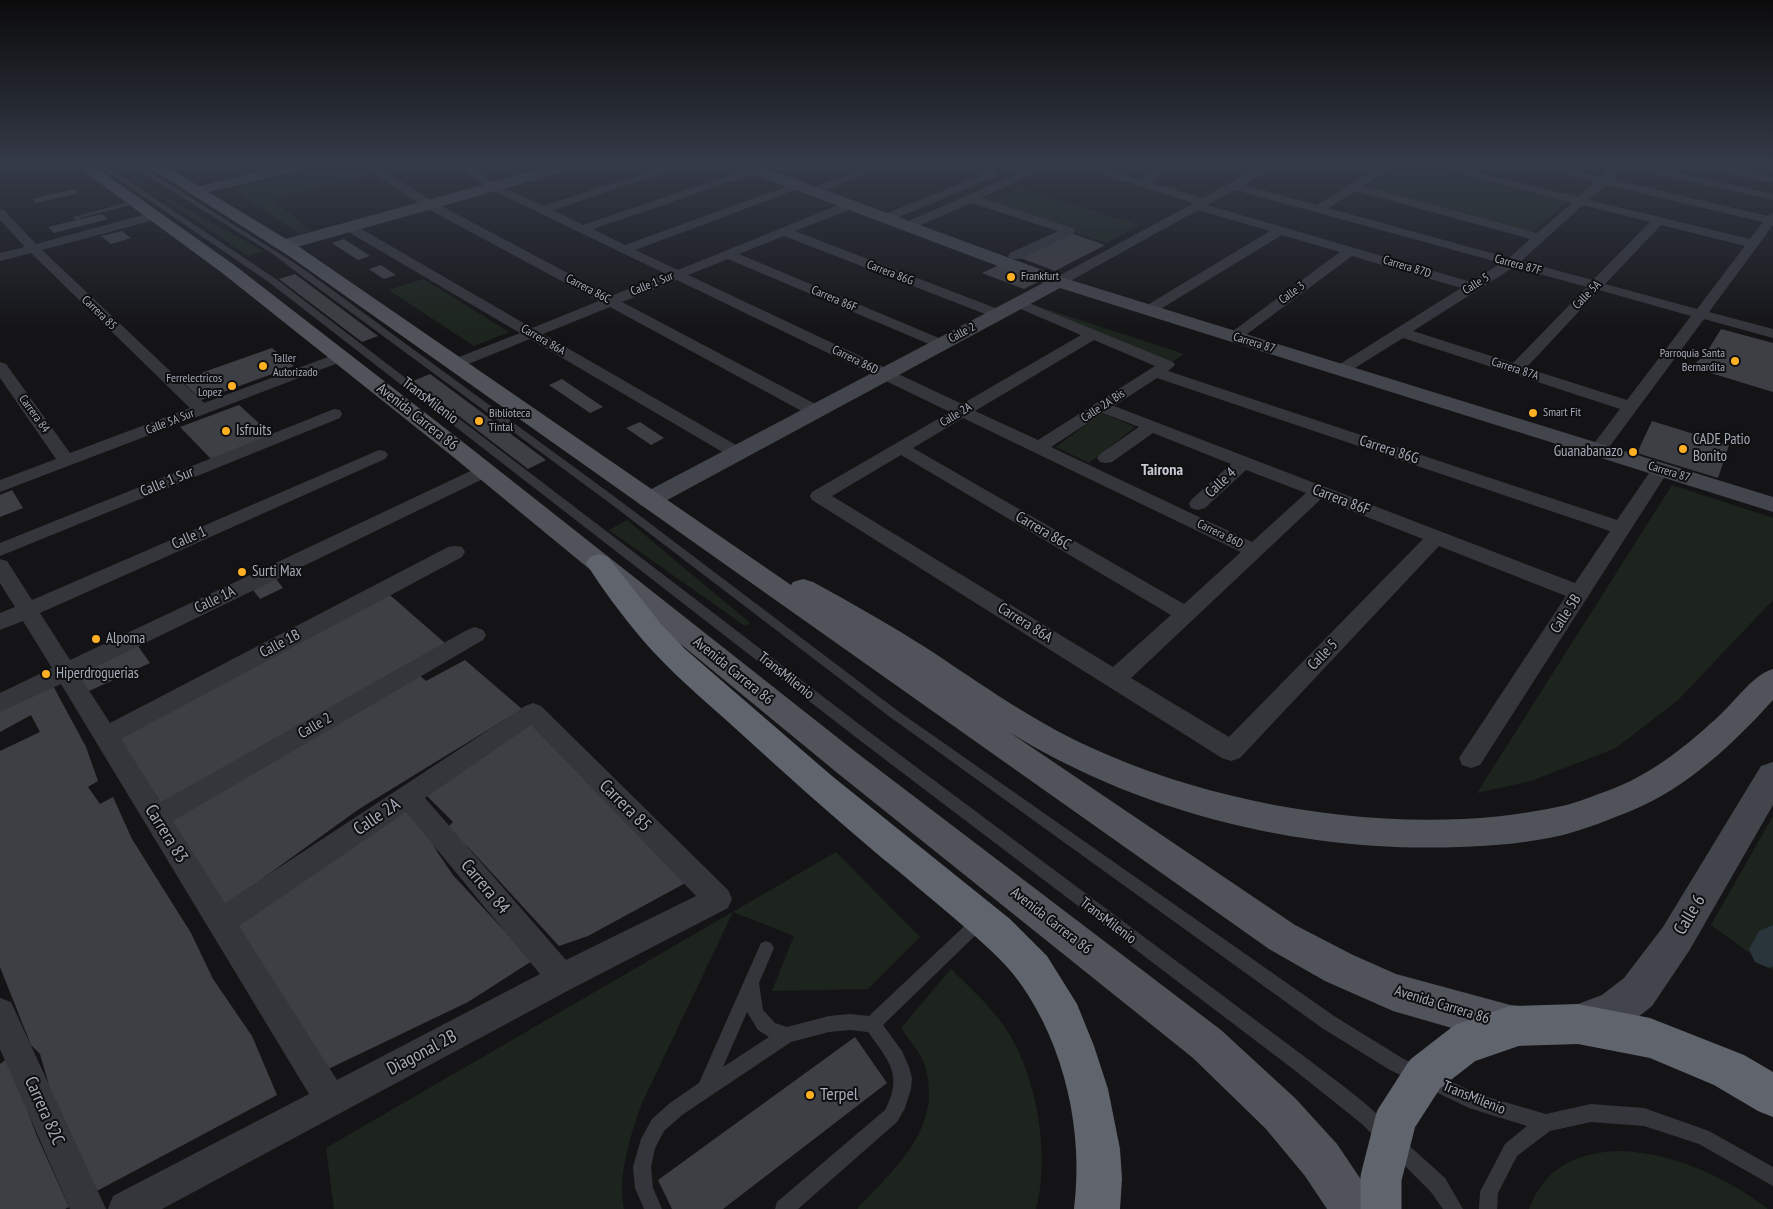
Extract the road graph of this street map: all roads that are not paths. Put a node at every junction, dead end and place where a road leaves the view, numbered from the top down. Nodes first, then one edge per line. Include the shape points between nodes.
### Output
1 (7, 220) edge
2 (79, 220) edge
3 (124, 220) edge
4 (160, 220) edge
5 (183, 220) edge
6 (223, 220) edge
7 (244, 220) edge
8 (374, 220) edge
9 (459, 220) edge
10 (564, 220) edge
11 (607, 220) edge
12 (705, 220) edge
13 (812, 220) edge
14 (893, 220) edge
15 (921, 220) edge
16 (1036, 220) edge
17 (1171, 220) edge
18 (1252, 220) edge
19 (1355, 220) edge
20 (1475, 220) edge
21 (1559, 220) edge
22 (1771, 220) edge
23 (1658, 221) joint
24 (85, 226) junction
25 (908, 226) junction
26 (350, 227) junction
27 (582, 229) junction
28 (1281, 230) junction
29 (783, 232) junction
30 (1539, 238) junction
31 (1753, 244) junction
32 (284, 245) junction
33 (33, 248) junction
34 (625, 250) junction
35 (1351, 250) junction
36 (727, 254) junction
37 (1015, 256) dead end
38 (0, 257) edge
39 (1511, 263) junction
40 (677, 274) junction
41 (1058, 282) junction
42 (1595, 286) junction
43 (1472, 287) junction
44 (610, 301) junction
45 (1019, 303) junction
46 (1149, 310) junction
47 (998, 314) junction
48 (1700, 314) junction
49 (1400, 332) junction
50 (531, 333) junction
51 (1094, 334) junction
52 (1773, 334) edge
53 (1234, 337) junction
54 (941, 344) junction
55 (341, 358) junction
56 (455, 364) junction
57 (0, 368) edge
58 (1161, 369) junction
59 (1516, 369) junction
60 (1341, 370) junction
61 (885, 374) junction
62 (1102, 407) junction
63 (1631, 407) junction
64 (201, 410) junction
65 (815, 411) junction
66 (963, 411) junction
67 (334, 414) dead end
68 (1152, 426) junction
69 (901, 448) junction
70 (1039, 448) junction
71 (1598, 450) junction
72 (736, 453) junction
73 (379, 455) dead end
74 (1106, 458) dead end
75 (67, 461) junction
76 (1244, 462) junction
77 (1660, 470) junction
78 (485, 471) junction
79 (0, 486) edge
80 (1319, 491) junction
81 (820, 496) joint
82 (649, 500) junction
83 (1198, 504) dead end
84 (1773, 505) edge
85 (686, 526) junction
86 (1622, 528) junction
87 (1436, 537) junction
88 (0, 550) edge
89 (1254, 550) junction
90 (455, 552) dead end
91 (599, 563) junction
92 (0, 566) edge
93 (1580, 593) junction
94 (27, 610) junction
95 (1185, 614) junction
96 (0, 622) edge
97 (475, 635) dead end
98 (65, 672) junction
99 (1115, 679) junction
100 (1773, 680) edge
101 (0, 703) edge
102 (533, 712) joint
103 (106, 736) junction
104 (1231, 751) joint
105 (1471, 758) dead end
106 (1773, 775) edge
107 (408, 796) junction
108 (156, 818) junction
109 (718, 899) joint
110 (983, 919) junction
111 (221, 922) junction
112 (766, 948) dead end
113 (754, 977) junction
114 (562, 978) junction
115 (0, 1013) edge
116 (872, 1024) junction
117 (1578, 1024) junction
118 (1514, 1026) junction
119 (787, 1035) junction
120 (7, 1051) edge
121 (706, 1088) junction
122 (1773, 1096) edge
123 (332, 1101) junction
124 (1546, 1123) junction
125 (1773, 1177) edge
126 (88, 1209) edge
127 (126, 1209) edge
128 (653, 1209) edge
129 (784, 1209) edge
130 (1097, 1209) edge
131 (1354, 1209) edge
132 (1381, 1209) edge
133 (1454, 1209) edge
134 (1488, 1209) edge

1 - 33 street, Carrera 85
2 - 24 lane
3 - 24 street
4 - 55 main road, Avenida Carrera 86 via 227,268
5 - 133 lane, TransMilenio via 273,281 867,738 1299,1063 1368,1118 1438,1185
6 - 124 lane, TransMilenio via 302,272 615,502 894,714 1328,1022 1396,1064 1475,1102
7 - 32 main road, Avenida Carrera 86
8 - 26 street
9 - 44 street, Carrera 86C
10 - 27 street, Carrera 86D
11 - 27 street
12 - 34 street
13 - 29 street, Calle 1 Sur
14 - 25 street, Carrera 87
15 - 25 street
16 - 37 street via 1068,231
17 - 41 street, Calle 2
18 - 28 street, Carrera 87D
19 - 39 street, Carrera 87F
20 - 30 street
21 - 30 street, Calle 5
22 - 31 street
23 - 31 street
23 - 42 street, Calle 5A
24 - 33 street
25 - 41 street, Carrera 87
26 - 32 street
26 - 50 street, Carrera 86A
27 - 34 street, Carrera 86D
28 - 35 street, Carrera 87D
28 - 46 street
29 - 36 street, Calle 1 Sur
29 - 47 street, Carrera 86G
30 - 39 street, Calle 5
31 - 48 street
32 - 56 main road, Avenida Carrera 86
33 - 38 street
33 - 64 street, Carrera 85
34 - 40 street, Carrera 86D
35 - 43 street, Carrera 87D
35 - 53 street, Calle 3
36 - 40 street, Calle 1 Sur
36 - 54 street, Carrera 86F
39 - 42 street, Carrera 87F
39 - 43 street, Calle 5
40 - 44 street, Calle 1 Sur
40 - 61 street, Carrera 86D
41 - 45 street, Calle 2
41 - 46 street, Carrera 87
42 - 48 street, Carrera 87F
42 - 59 street, Calle 5A
43 - 49 street, Calle 5
44 - 50 street, Calle 1 Sur
44 - 65 street, Carrera 86C
45 - 47 street, Calle 2
45 - 51 street, Carrera 86G
46 - 53 street, Carrera 87
47 - 54 street, Calle 2
48 - 52 street, Carrera 87F
48 - 63 street
49 - 59 street, Carrera 87A
49 - 60 street, Calle 5
50 - 56 street, Calle 1 Sur
50 - 72 street, Carrera 86A
51 - 58 street, Carrera 86G
51 - 66 street, Calle 2A
53 - 60 street, Carrera 87
54 - 61 street, Calle 2
55 - 64 street, Calle 5A Sur
55 - 78 main road, Avenida Carrera 86
56 - 82 main road, Avenida Carrera 86
57 - 75 street, Carrera 84
58 - 62 street, Calle 2A Bis
58 - 86 street, Carrera 86G
59 - 63 street, Carrera 87A
60 - 71 street, Carrera 87
61 - 65 street, Calle 2
61 - 66 street, Carrera 86D
62 - 68 street, Carrera 86F
62 - 70 street, Calle 2A Bis
63 - 71 street
64 - 75 street, Calle 5A Sur
65 - 72 street, Calle 2
66 - 69 street, Calle 2A
66 - 70 street, Carrera 86D
67 - 88 street, Calle 1 Sur
68 - 74 street
68 - 76 street, Carrera 86F
69 - 81 street, Calle 2A
69 - 95 street, Carrera 86C
70 - 89 street, Carrera 86D
71 - 77 street, Carrera 87
72 - 82 street, Calle 2
73 - 94 street, Calle 1
75 - 79 street, Calle 5A Sur
76 - 80 street, Carrera 86F
76 - 83 street, Calle 4
77 - 84 street, Carrera 87
77 - 86 street, Calle 5B
78 - 91 main road, Avenida Carrera 86
78 - 98 street, Calle 1A
80 - 87 street, Carrera 86F
80 - 89 street
81 - 99 street, Carrera 86A
82 - 85 main road, Avenida Carrera 86
85 - 100 main road via 856,618 992,707 1081,757 1181,795 1235,810 1327,826 1427,835 1493,833 1558,823 1621,800 1677,769 1752,704
85 - 118 main road, Avenida Carrera 86 via 1282,937 1393,992
86 - 93 street, Calle 5B
87 - 93 street, Carrera 86F
87 - 104 street, Calle 5
89 - 95 street
90 - 103 street, Calle 1B
91 - 110 highway via 651,631 717,695 842,804
91 - 131 main road, Avenida Carrera 86 via 846,762 1207,1044 1281,1114 1321,1160
92 - 94 street, Carrera 83
93 - 105 street, Calle 5B
94 - 96 street, Calle 1
94 - 98 street, Carrera 83
95 - 99 street
97 - 108 street, Calle 2
98 - 101 street, Calle 1A
98 - 103 street, Carrera 83
99 - 104 street, Carrera 86A
102 - 107 street, Calle 2A
102 - 109 street, Carrera 85
103 - 108 street, Carrera 83
106 - 117 street, Calle 6 via 1676,939 1638,992 1614,1011
107 - 111 street, Calle 2A
107 - 114 street, Carrera 84
108 - 111 street, Carrera 83
109 - 114 street, Diagonal 2B
110 - 116 lane
110 - 130 highway via 1040,977 1080,1060 1095,1118 1100,1156
111 - 123 street, Carrera 83
112 - 113 lane
113 - 119 lane via 752,998 757,1017 768,1030
113 - 121 lane
114 - 123 street, Diagonal 2B
115 - 120 street, Carrera 82C
116 - 119 lane via 829,1024
116 - 129 lane via 902,1066 903,1092 898,1104 891,1116
117 - 118 highway
117 - 122 highway via 1650,1038 1729,1070
118 - 132 highway, bridge via 1465,1043 1425,1074 1396,1119 1381,1178
119 - 121 lane
120 - 126 street, Carrera 82C
121 - 128 lane via 658,1124 647,1145 642,1167 644,1188
123 - 127 street, Diagonal 2B
124 - 125 lane via 1591,1112 1644,1117 1703,1137
124 - 134 lane via 1511,1150 1489,1192

